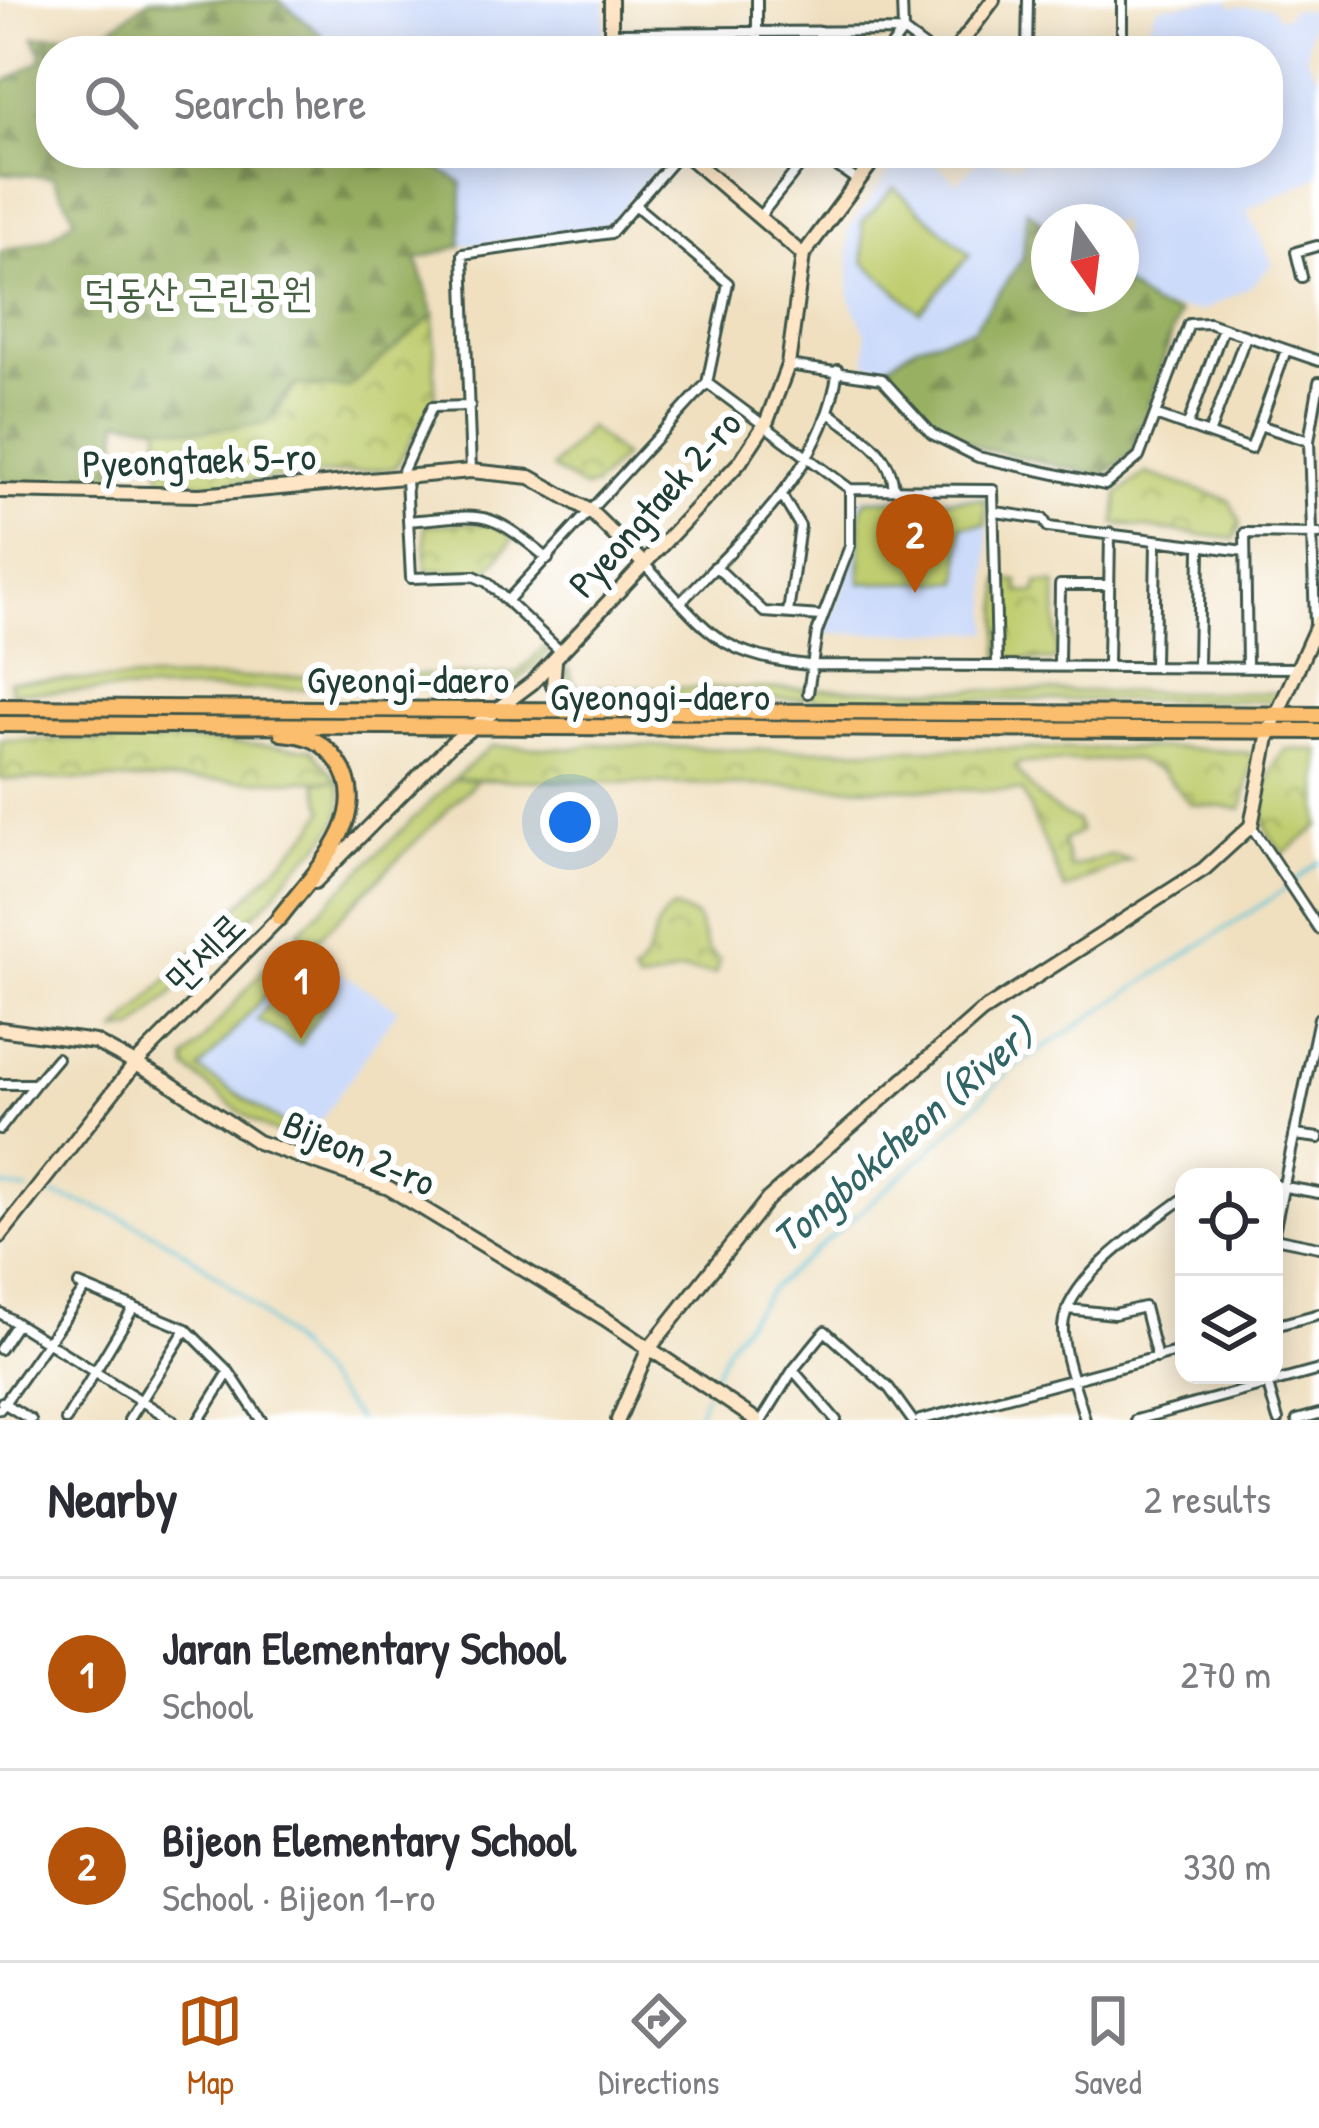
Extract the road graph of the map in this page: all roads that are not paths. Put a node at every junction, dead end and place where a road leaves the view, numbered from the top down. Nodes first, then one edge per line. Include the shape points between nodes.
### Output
1 (611, 0) edge
2 (757, 0) edge
3 (902, 0) edge
4 (993, 0) edge
5 (1028, 0) edge
6 (1122, 0) edge
7 (756, 31) junction
8 (903, 31) junction
9 (611, 33) joint
10 (756, 36) edge
11 (899, 36) edge
12 (910, 36) edge
13 (966, 36) edge
14 (1027, 36) edge
15 (1122, 36) edge
16 (669, 168) edge
17 (700, 168) edge
18 (801, 168) edge
19 (838, 168) edge
20 (868, 168) edge
21 (858, 181) junction
22 (636, 206) junction
23 (759, 218) junction
24 (1317, 246) edge
25 (803, 255) junction
26 (1302, 277) dead end
27 (1223, 328) junction
28 (1246, 336) junction
29 (1286, 350) junction
30 (1319, 361) edge
31 (788, 365) junction
32 (838, 370) junction
33 (1319, 382) edge
34 (707, 383) junction
35 (470, 406) junction
36 (831, 414) junction
37 (1155, 415) junction
38 (765, 424) junction
39 (1259, 425) junction
40 (1187, 427) junction
41 (1209, 434) junction
42 (1309, 441) junction
43 (809, 457) junction
44 (1315, 457) edge
45 (471, 471) junction
46 (403, 478) junction
47 (894, 488) junction
48 (850, 489) junction
49 (0, 491) edge
50 (783, 497) junction
51 (590, 511) junction
52 (996, 512) junction
53 (408, 521) junction
54 (1110, 533) junction
55 (1315, 534) edge
56 (1156, 541) junction
57 (1200, 549) junction
58 (1245, 551) junction
59 (548, 559) junction
60 (644, 564) junction
61 (715, 566) junction
62 (1108, 584) junction
63 (508, 601) junction
64 (681, 602) junction
65 (788, 613) junction
66 (822, 616) junction
67 (1317, 626) edge
68 (560, 651) junction
69 (997, 664) junction
70 (1059, 664) junction
71 (1108, 664) junction
72 (1154, 664) junction
73 (808, 665) junction
74 (1198, 665) junction
75 (1246, 665) junction
76 (1300, 668) junction
77 (808, 693) dead end
78 (0, 707) edge
79 (492, 711) junction
80 (575, 712) junction
81 (1279, 713) junction
82 (1319, 715) edge
83 (0, 724) edge
84 (230, 725) junction
85 (471, 727) junction
86 (1319, 731) edge
87 (1268, 732) junction
88 (1251, 826) junction
89 (279, 919) junction
90 (1318, 928) edge
91 (1319, 1018) edge
92 (0, 1028) edge
93 (57, 1058) dead end
94 (136, 1063) junction
95 (0, 1084) edge
96 (35, 1084) junction
97 (0, 1129) edge
98 (1294, 1135) junction
99 (1319, 1138) edge
100 (1283, 1172) edge
101 (1283, 1187) edge
102 (1319, 1193) edge
103 (1175, 1205) edge
104 (0, 1236) edge
105 (1283, 1237) edge
106 (1319, 1247) edge
107 (134, 1307) junction
108 (1066, 1309) junction
109 (0, 1313) edge
110 (1319, 1314) edge
111 (17, 1324) junction
112 (1283, 1324) edge
113 (185, 1329) junction
114 (47, 1342) junction
115 (0, 1349) edge
116 (648, 1351) junction
117 (1175, 1353) edge
118 (1157, 1358) junction
119 (793, 1370) junction
120 (1319, 1370) edge
121 (95, 1372) junction
122 (229, 1372) junction
123 (1283, 1376) edge
124 (1075, 1380) junction
125 (1251, 1384) edge
126 (1268, 1384) edge
127 (141, 1401) junction
128 (1, 1404) edge
129 (1319, 1414) edge
130 (754, 1417) edge
131 (32, 1420) edge
132 (66, 1420) edge
133 (129, 1420) edge
134 (172, 1420) edge
135 (199, 1420) edge
136 (260, 1420) edge
137 (618, 1420) edge
138 (836, 1420) edge
139 (916, 1420) edge
140 (1085, 1420) edge
141 (1136, 1420) edge
142 (1278, 1420) edge
143 (1297, 1420) edge

1 - 9 street
2 - 7 street
3 - 8 street
4 - 13 street
5 - 14 street
6 - 15 street
7 - 8 street
7 - 9 street
7 - 10 street
8 - 11 street
8 - 12 street
16 - 22 street
17 - 23 street
18 - 23 street
19 - 21 street
20 - 21 street, Pyeongtaek 2-ro
21 - 25 street, Pyeongtaek 2-ro
22 - 34 street via 728,283
22 - 35 street via 611,233 463,254
23 - 25 street
24 - 26 street via 1297,252
25 - 31 street, Pyeongtaek 2-ro
27 - 28 street
27 - 37 street via 1189,324
27 - 40 street
28 - 29 street
28 - 41 street
29 - 30 street
29 - 39 street
31 - 32 street
31 - 38 street, Pyeongtaek 2-ro
32 - 36 street
32 - 37 street via 882,379 932,434 978,457 1106,485 1139,458
33 - 42 street
34 - 38 street
34 - 51 street
35 - 45 street
35 - 46 street via 432,407
36 - 43 street
36 - 47 street via 881,451 892,464
37 - 40 street
38 - 43 street
38 - 60 street, Pyeongtaek 2-ro
39 - 41 street via 1251,449
39 - 42 street
40 - 41 street
42 - 44 street
43 - 48 street
43 - 50 street
44 - 55 street
45 - 46 street, Pyeongtaek 5-ro
45 - 51 street, Pyeongtaek 5-ro via 530,477
46 - 49 street, Pyeongtaek 5-ro via 200,495
46 - 53 street
47 - 48 street
47 - 52 street via 993,490
48 - 66 street via 850,546
50 - 61 street
50 - 65 street via 800,526
51 - 59 street
51 - 60 street, Pyeongtaek 5-ro
52 - 54 street
52 - 69 street
53 - 59 street via 502,521
53 - 63 street via 411,578 474,576
54 - 56 street
54 - 62 street
55 - 58 street via 1245,533
55 - 67 street
56 - 57 street
56 - 72 street
57 - 58 street
57 - 74 street
58 - 75 street
59 - 63 street
60 - 64 street
60 - 68 street, Pyeongtaek 2-ro
61 - 64 street
61 - 65 street via 764,612
62 - 70 street via 1060,585
62 - 71 street
63 - 68 street
64 - 73 street via 729,650
65 - 66 street
66 - 73 street
67 - 76 street
68 - 79 street, Pyeongtaek 2-ro
68 - 80 street via 553,685
69 - 70 street
69 - 73 street
70 - 71 street
71 - 72 street
72 - 74 street
73 - 77 street
74 - 75 street
75 - 76 street
76 - 81 street
78 - 79 main road, Gyeongi-daero
79 - 80 main road, Gyeongi-daero
79 - 85 street, Pyeongtaek 2-ro
80 - 81 main road, Gyeongi-daero
81 - 82 main road, Gyeongi-daero
81 - 87 street
83 - 84 main road, Gyeonggi-daero
84 - 85 main road, Gyeonggi-daero
84 - 89 main road via 322,743 351,790 342,830
85 - 87 main road, Gyeonggi-daero
85 - 89 street, 만세로
86 - 87 main road, Gyeonggi-daero
87 - 88 street
88 - 90 street
88 - 116 street via 1204,869 981,1012 799,1170
89 - 94 street, 만세로
91 - 98 street
92 - 94 street, Bijeon 2-ro via 94,1042
93 - 96 street
94 - 104 street, 만세로
94 - 116 street, Bijeon 2-ro via 258,1142 388,1188
95 - 96 street
96 - 97 street
98 - 99 street
98 - 100 street
101 - 102 street
103 - 108 street via 1117,1250
105 - 106 street
107 - 113 street
107 - 114 street via 82,1287
107 - 121 street
108 - 118 street via 1114,1314 1144,1307
108 - 124 street
109 - 111 street
110 - 112 street
111 - 114 street
111 - 115 street
113 - 122 street
113 - 127 street
114 - 121 street
114 - 128 street
116 - 130 street, Bijeon 2-ro
116 - 137 street
117 - 118 street
118 - 124 street
119 - 130 street
119 - 138 street
119 - 139 street via 826,1331
120 - 123 street
121 - 127 street
121 - 132 street
122 - 135 street
122 - 136 street
124 - 139 street
124 - 140 street
125 - 141 street
126 - 142 street
127 - 133 street
127 - 134 street
128 - 131 street
129 - 143 street

